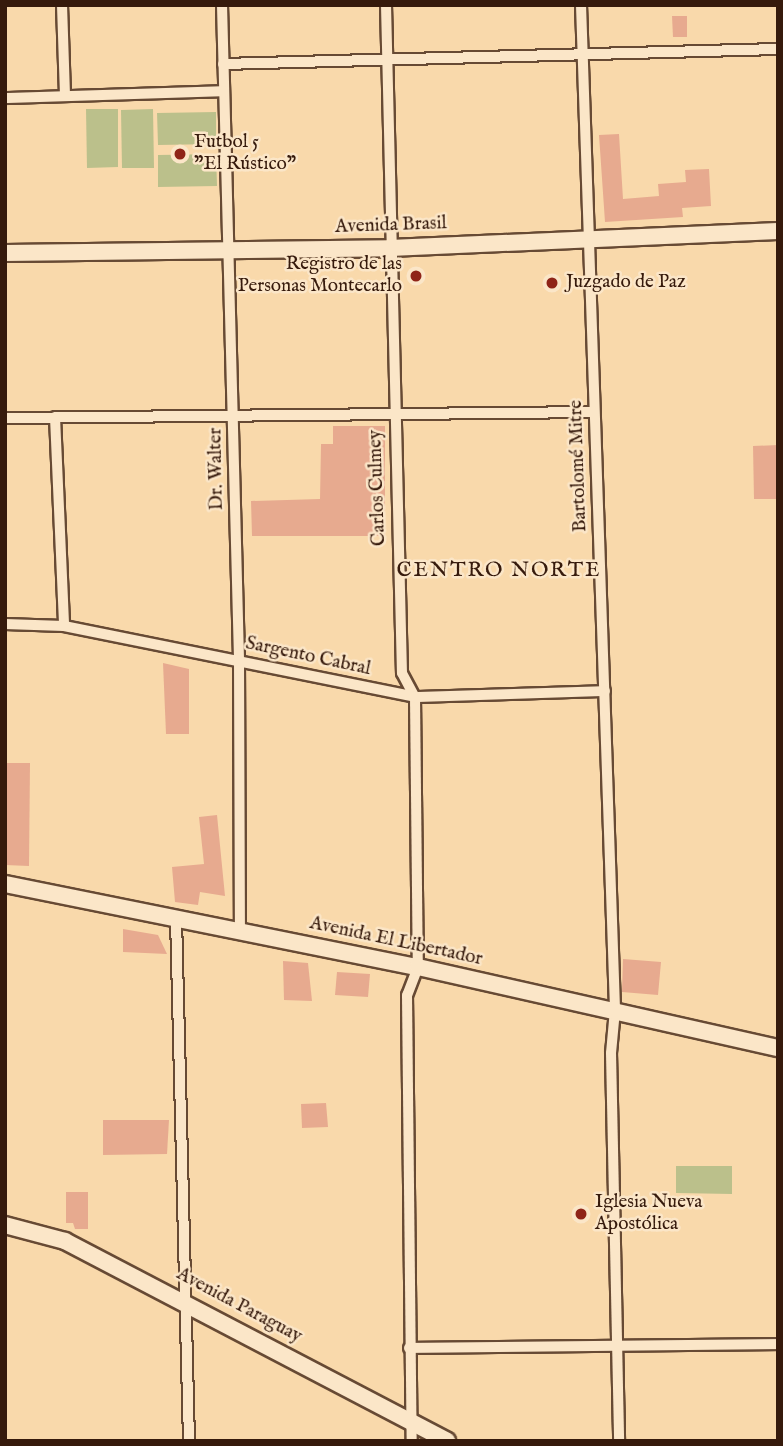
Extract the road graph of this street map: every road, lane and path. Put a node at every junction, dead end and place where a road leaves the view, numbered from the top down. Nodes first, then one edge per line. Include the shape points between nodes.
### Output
1 (62, 5) edge
2 (222, 5) edge
3 (386, 5) edge
4 (581, 5) edge
5 (778, 49) edge
6 (582, 55) junction
7 (386, 60) junction
8 (223, 64) junction
9 (224, 91) junction
10 (65, 96) junction
11 (5, 98) edge
12 (778, 231) edge
13 (588, 239) junction
14 (390, 248) junction
15 (225, 251) junction
16 (5, 253) edge
17 (594, 412) junction
18 (233, 413) junction
19 (393, 414) junction
20 (55, 417) junction
21 (5, 418) edge
22 (5, 624) edge
23 (64, 626) junction
24 (239, 660) junction
25 (605, 691) junction
26 (415, 697) junction
27 (5, 884) edge
28 (176, 917) junction
29 (240, 932) junction
30 (418, 967) junction
31 (615, 1010) junction
32 (778, 1048) edge
33 (5, 1225) edge
34 (184, 1301) junction
35 (778, 1344) edge
36 (409, 1348) junction
37 (616, 1349) junction
38 (412, 1422) junction
39 (188, 1441) edge
40 (412, 1441) edge
41 (447, 1441) edge
42 (619, 1441) edge

1 - 10 street
2 - 8 street, Dr. Walter
3 - 7 street, Carlos Culmey
4 - 6 street, Bartolomé Mitre
5 - 6 street
6 - 7 street
6 - 13 street, Bartolomé Mitre
7 - 8 street
7 - 14 street, Carlos Culmey
8 - 9 street, Dr. Walter
9 - 10 street
9 - 15 street, Dr. Walter
10 - 11 street
12 - 13 main road, Avenida Brasil
13 - 14 main road, Avenida Brasil
13 - 17 street, Bartolomé Mitre
14 - 15 main road, Avenida Brasil
14 - 19 street, Carlos Culmey
15 - 16 main road, Avenida Brasil
15 - 18 street, Dr. Walter
17 - 19 street
17 - 25 street, Bartolomé Mitre
18 - 19 street
18 - 20 street
18 - 24 street, Dr. Walter
19 - 26 street, Carlos Culmey via 402,673
20 - 21 street
20 - 23 street
22 - 23 street, Sargento Cabral
23 - 24 street, Sargento Cabral
24 - 26 street, Sargento Cabral
24 - 29 street, Dr. Walter
25 - 26 street, Sargento Cabral
25 - 31 street, Bartolomé Mitre
26 - 30 street, Carlos Culmey
27 - 28 main road, Avenida El Libertador
28 - 29 main road, Avenida El Libertador
28 - 34 street
29 - 30 main road, Avenida El Libertador
30 - 31 main road, Avenida El Libertador
30 - 36 street, Carlos Culmey via 407,995
31 - 32 main road, Avenida El Libertador
31 - 37 street, Bartolomé Mitre via 611,1053
33 - 34 main road, Avenida Paraguay via 65,1241
34 - 38 main road, Avenida Paraguay
34 - 39 street
35 - 37 street
36 - 37 street
36 - 38 street, Carlos Culmey
37 - 42 street, Bartolomé Mitre
38 - 40 street, Carlos Culmey
38 - 41 main road, Avenida Paraguay

